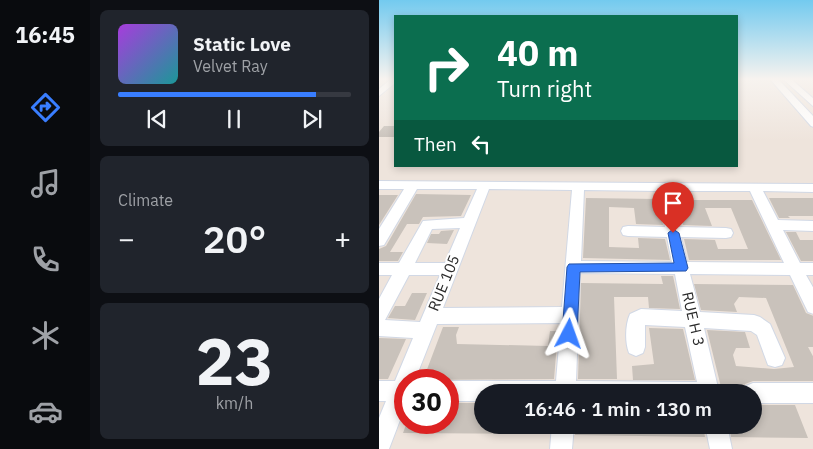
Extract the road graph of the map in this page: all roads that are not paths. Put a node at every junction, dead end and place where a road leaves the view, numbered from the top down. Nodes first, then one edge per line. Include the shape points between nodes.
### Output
1 (792, 100) edge
2 (798, 100) edge
3 (813, 116) edge
4 (813, 124) edge
5 (379, 185) edge
6 (413, 185) junction
7 (484, 187) junction
8 (663, 187) junction
9 (578, 188) junction
10 (755, 188) junction
11 (813, 188) edge
12 (468, 224) junction
13 (773, 226) junction
14 (813, 226) edge
15 (628, 230) dead end
16 (673, 233) junction
17 (726, 233) dead end
18 (381, 234) edge
19 (573, 267) junction
20 (681, 268) junction
21 (379, 269) edge
22 (404, 269) junction
23 (449, 269) junction
24 (794, 269) junction
25 (813, 269) edge
26 (813, 307) edge
27 (379, 315) edge
28 (570, 315) junction
29 (693, 320) junction
30 (428, 323) junction
31 (379, 328) edge
32 (636, 347) dead end
33 (775, 358) dead end
34 (410, 369) edge
35 (566, 384) edge
36 (707, 384) edge
37 (394, 388) edge
38 (379, 391) edge
39 (459, 392) edge
40 (474, 392) edge
41 (762, 393) edge
42 (813, 393) edge
43 (394, 410) edge
44 (562, 434) edge
45 (718, 434) edge
46 (379, 445) edge
47 (561, 449) edge
48 (721, 449) edge

1 - 4 street
2 - 3 street
5 - 6 street
6 - 7 street
6 - 18 street
7 - 9 street
7 - 12 street, RUE 105
8 - 9 street
8 - 10 street
8 - 16 street, RUE H 3
9 - 19 street
10 - 11 street
10 - 13 street
12 - 22 street via 429,224
12 - 23 street, RUE 105
13 - 14 street
13 - 24 street
15 - 16 street
16 - 17 street
16 - 20 street, RUE H 3
19 - 20 street
19 - 28 street
20 - 24 street
20 - 29 street, RUE H 3
21 - 22 street
22 - 23 street
22 - 27 street
23 - 30 street, RUE 105
24 - 25 street
24 - 26 street
28 - 30 street
28 - 35 street
29 - 32 street via 639,318
29 - 33 street via 754,323 764,330
29 - 36 street, RUE H 3
30 - 31 street
30 - 34 street, RUE 105
37 - 38 street
39 - 40 street
41 - 42 street
43 - 46 street, RUE 105
44 - 47 street
45 - 48 street

